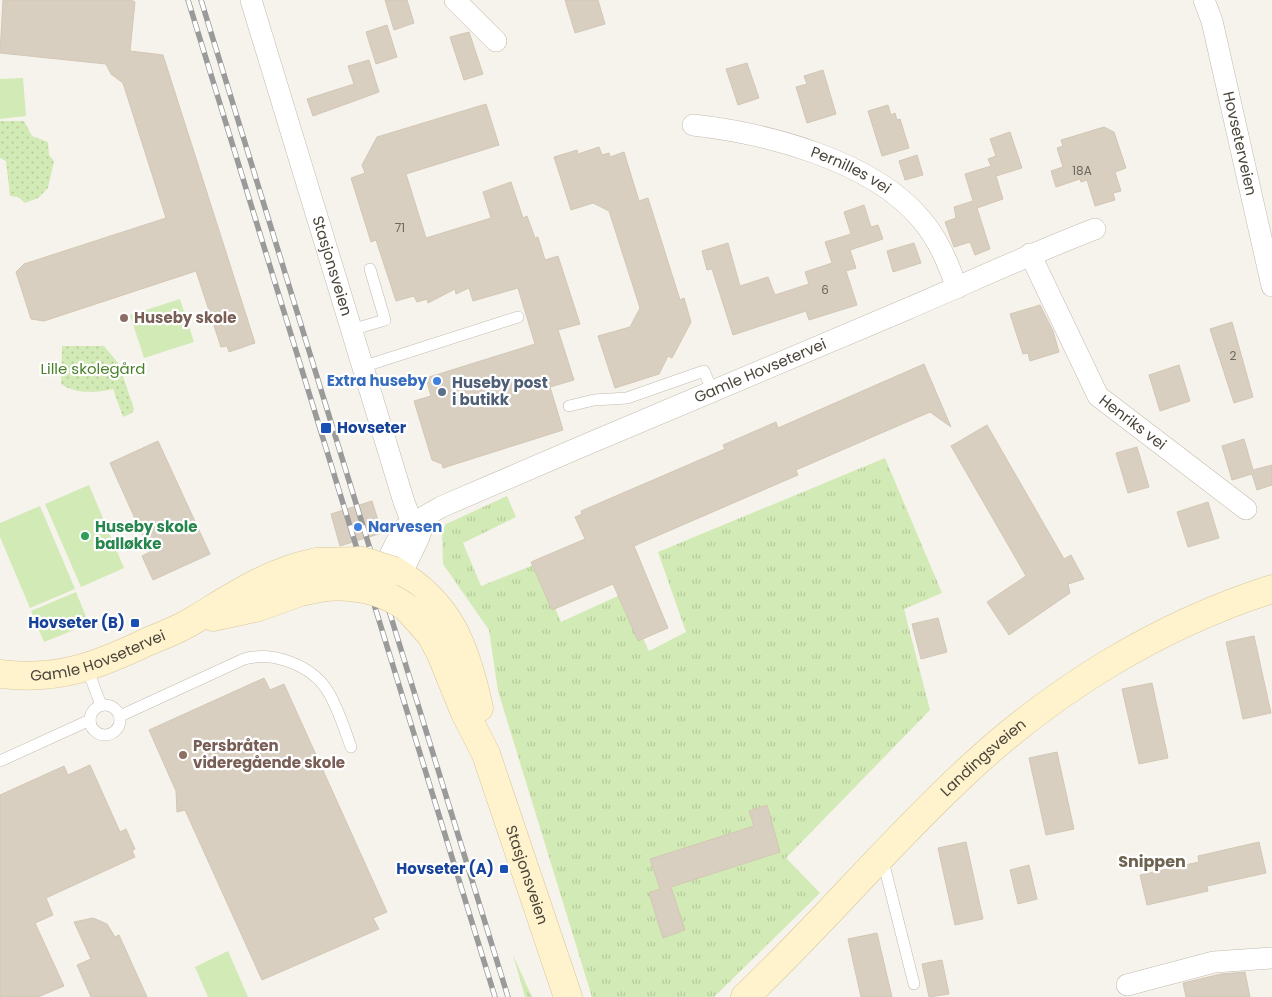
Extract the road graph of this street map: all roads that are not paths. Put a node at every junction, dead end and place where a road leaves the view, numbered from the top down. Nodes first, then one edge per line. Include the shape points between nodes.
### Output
1 (251, 0) edge
2 (455, 0) edge
3 (1204, 0) edge
4 (496, 41) dead end
5 (693, 125) dead end
6 (1096, 230) dead end
7 (1030, 254) junction
8 (370, 269) dead end
9 (1272, 286) edge
10 (956, 288) junction
11 (518, 318) dead end
12 (351, 330) junction
13 (362, 367) junction
14 (712, 390) junction
15 (569, 406) dead end
16 (1246, 509) dead end
17 (421, 521) junction
18 (396, 581) junction
19 (1271, 593) edge
20 (87, 668) junction
21 (0, 674) edge
22 (102, 705) junction
23 (120, 716) junction
24 (90, 720) junction
25 (351, 748) dead end
26 (0, 761) edge
27 (882, 857) junction
28 (1272, 958) edge
29 (914, 984) dead end
30 (1127, 985) dead end
31 (568, 997) edge
32 (745, 997) edge

1 - 12 street, Stasjonsveien
2 - 4 street
3 - 9 street, Hovseterveien via 1212,21
5 - 10 street, Pernilles vei via 730,129 784,142 853,169 884,187 912,208 929,229 948,264
6 - 7 street, Gamle Hovsetervei
7 - 10 street, Gamle Hovsetervei
7 - 16 street, Henriks vei via 1098,396
8 - 12 lane via 385,320
10 - 14 street, Gamle Hovsetervei
11 - 13 lane
12 - 13 street, Stasjonsveien
13 - 17 street, Stasjonsveien via 404,502
14 - 15 lane via 704,371 626,398
14 - 17 street, Gamle Hovsetervei via 442,507
17 - 18 street
18 - 20 street, Gamle Hovsetervei, bridge via 363,588 321,574 300,592 259,606 192,622
18 - 31 street, Stasjonsveien via 441,654 486,754
19 - 27 street, Landingsveien via 1212,610 1180,625 1072,687 974,764
20 - 21 street, Gamle Hovsetervei via 37,677
20 - 22 lane
22 - 23 lane via 113,707
22 - 24 lane via 95,708
23 - 24 lane via 118,728 107,735 95,732
23 - 25 lane via 244,659 256,656 278,658 296,664 327,689
24 - 26 lane
27 - 29 lane
27 - 32 street, Landingsveien
28 - 30 street via 1206,963

